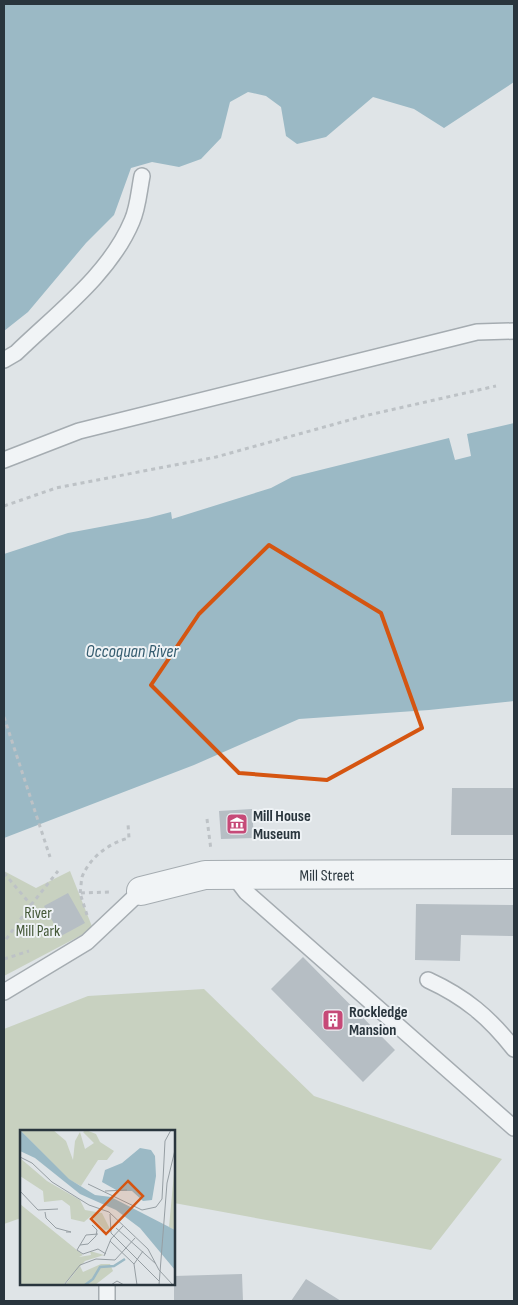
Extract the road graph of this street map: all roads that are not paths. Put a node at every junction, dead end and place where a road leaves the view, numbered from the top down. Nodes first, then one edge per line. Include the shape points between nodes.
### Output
1 (142, 176) dead end
2 (514, 331) edge
3 (4, 360) edge
4 (4, 460) edge
5 (514, 874) edge
6 (233, 875) junction
7 (141, 891) joint
8 (428, 980) dead end
9 (4, 992) edge
10 (514, 1049) edge
11 (514, 1128) edge
12 (107, 1285) edge
13 (107, 1301) edge

1 - 3 lane via 132,221 116,250 91,282 16,353
2 - 4 lane via 477,332 79,431
5 - 6 street, Mill Street
6 - 7 street, Mill Street via 205,875
6 - 11 lane via 246,892
7 - 9 lane via 87,942
8 - 10 lane via 449,989 482,1012
12 - 13 lane

